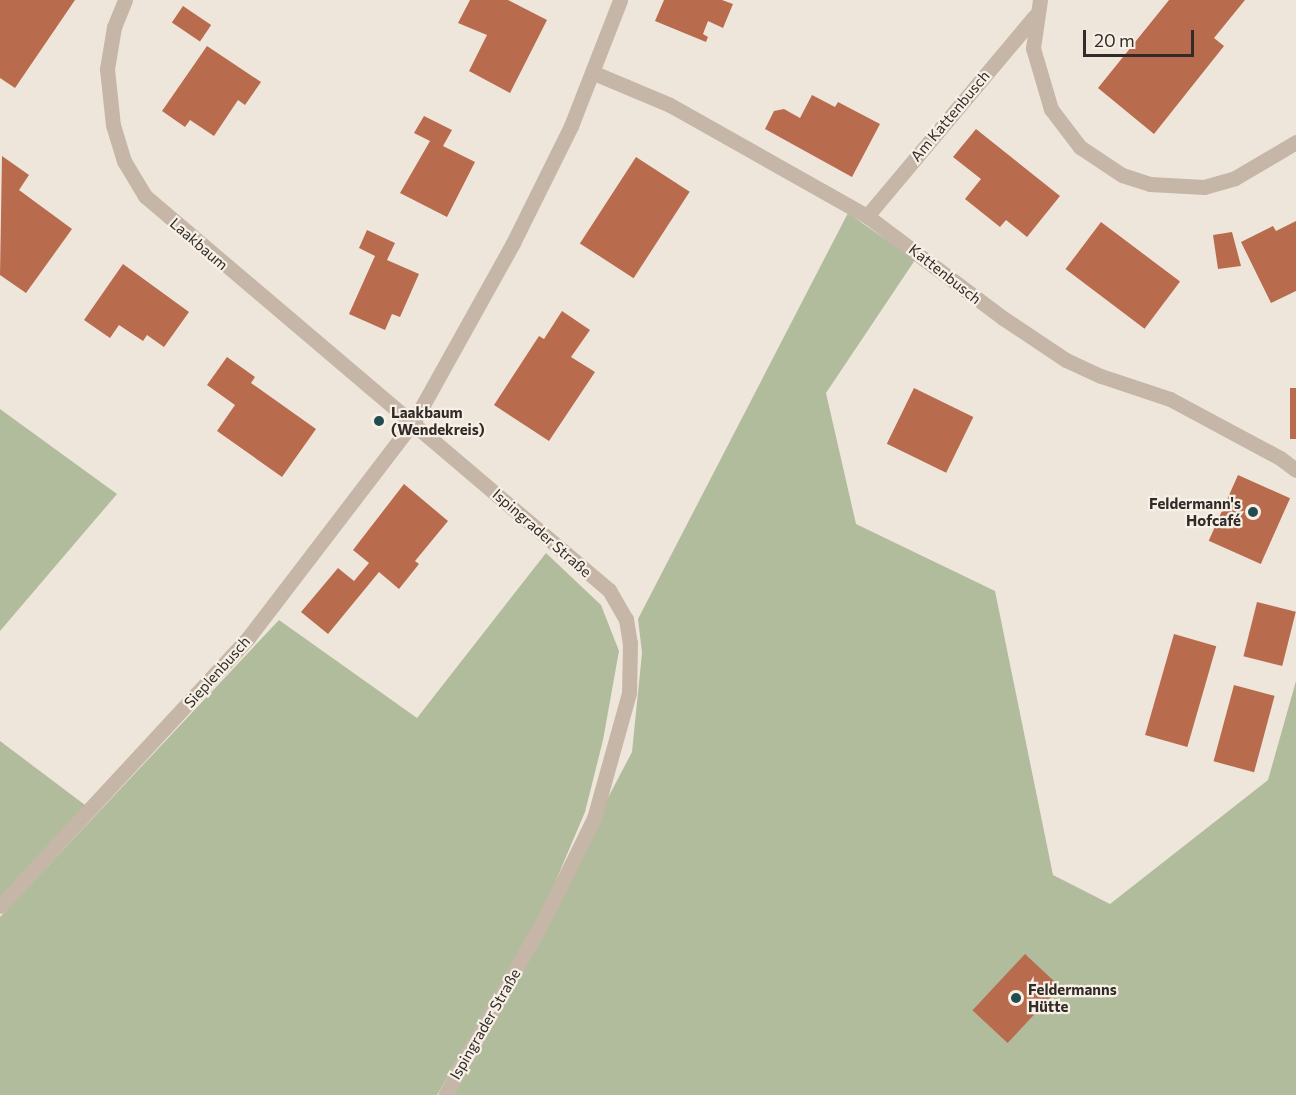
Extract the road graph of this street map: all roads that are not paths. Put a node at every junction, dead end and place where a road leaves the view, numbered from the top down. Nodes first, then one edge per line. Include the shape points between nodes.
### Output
1 (125, 0) edge
2 (620, 0) edge
3 (1040, 0) edge
4 (1035, 16) junction
5 (594, 73) junction
6 (1296, 142) edge
7 (867, 216) junction
8 (414, 421) junction
9 (1296, 470) edge
10 (0, 906) edge
11 (444, 1095) edge

1 - 8 street, Laakbaum via 114,27 107,69 113,125 124,161 145,196 206,252
2 - 5 street
3 - 4 street, Am Kattenbusch
4 - 6 street, Am Kattenbusch via 1033,48 1051,109 1080,147 1122,175 1150,184 1204,187 1235,178
4 - 7 street, Am Kattenbusch
5 - 7 street, Kattenbusch via 669,105
5 - 8 street via 513,243
7 - 9 street, Kattenbusch via 1066,360 1170,399
8 - 10 street, Sieplenbusch via 248,638
8 - 11 street, Ispingrader Straße via 609,590 626,619 630,643 629,693 594,818 550,908

